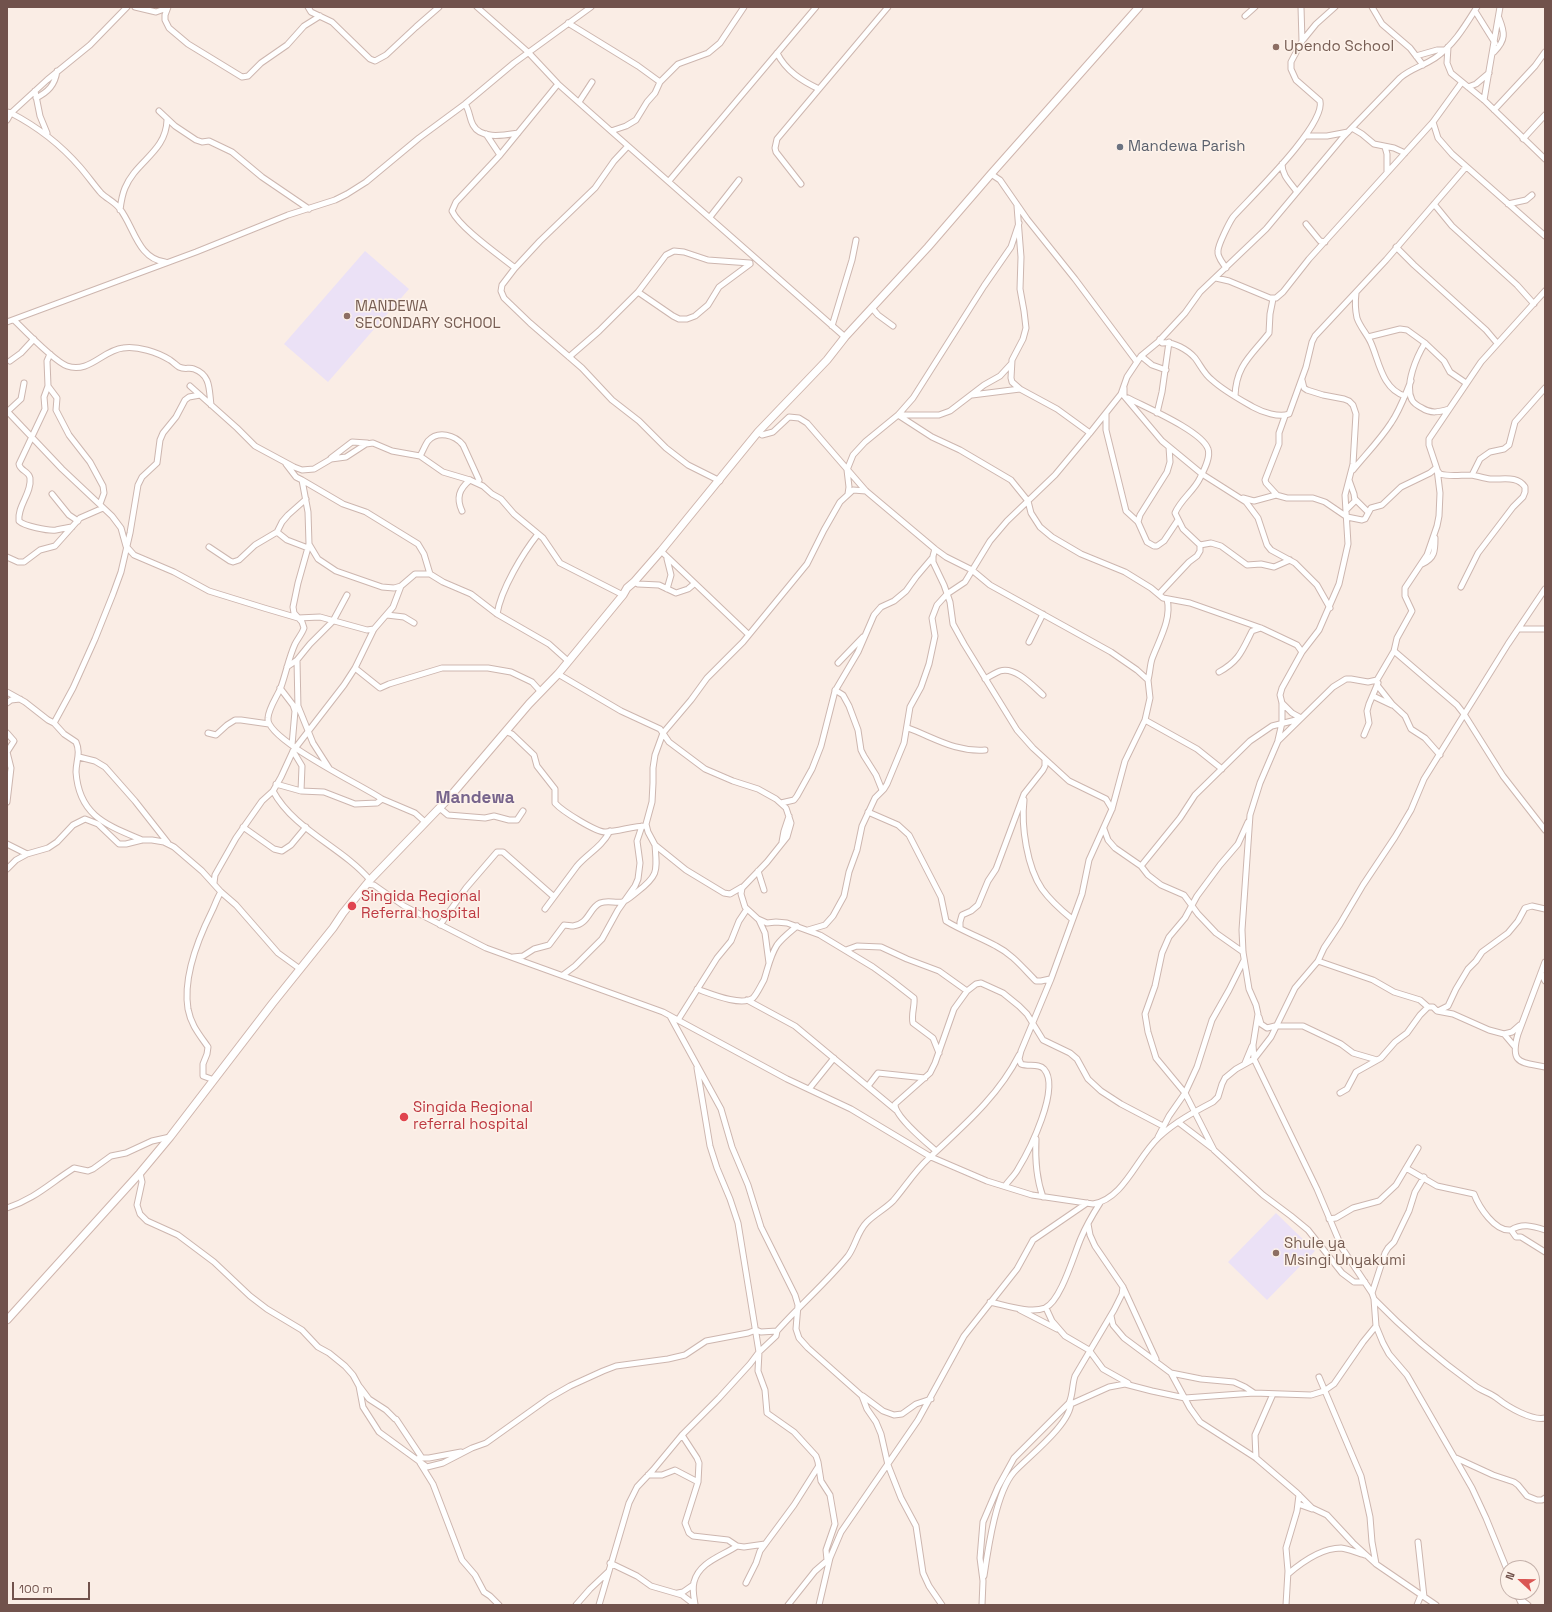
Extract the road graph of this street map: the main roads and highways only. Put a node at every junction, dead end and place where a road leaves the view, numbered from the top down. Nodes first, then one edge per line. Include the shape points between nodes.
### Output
1 (1140, 7) edge
2 (7, 1320) edge

1 - 2 main road via 827,360 758,432 558,674 369,882 170,1137

